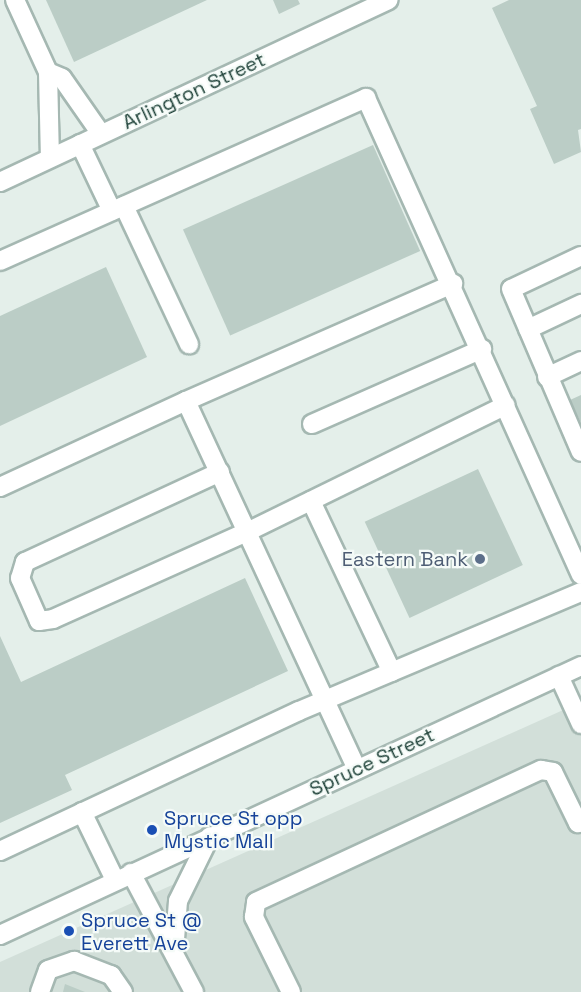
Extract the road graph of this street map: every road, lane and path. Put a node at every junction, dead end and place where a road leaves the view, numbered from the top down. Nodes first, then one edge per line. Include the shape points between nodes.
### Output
1 (15, 0) edge
2 (388, 0) edge
3 (48, 72) junction
4 (101, 134) junction
5 (80, 144) junction
6 (50, 158) junction
7 (0, 182) edge
8 (118, 208) junction
9 (581, 256) edge
10 (0, 261) edge
11 (453, 284) junction
12 (581, 304) edge
13 (528, 329) junction
14 (189, 344) dead end
15 (482, 349) junction
16 (581, 361) edge
17 (547, 377) junction
18 (186, 401) junction
19 (506, 405) junction
20 (312, 424) dead end
21 (581, 452) edge
22 (219, 472) junction
23 (0, 487) edge
24 (311, 501) junction
25 (247, 532) junction
26 (581, 575) edge
27 (581, 592) edge
28 (581, 666) edge
29 (392, 672) junction
30 (559, 676) junction
31 (325, 700) junction
32 (581, 724) edge
33 (357, 769) junction
34 (82, 813) junction
35 (581, 822) edge
36 (210, 836) junction
37 (0, 851) edge
38 (123, 876) junction
39 (0, 935) edge
40 (174, 954) junction
41 (40, 992) edge
42 (123, 992) edge
43 (194, 992) edge
44 (291, 992) edge

1 - 3 street
2 - 4 street, Arlington Street
3 - 4 street via 62,78
3 - 6 street
4 - 5 street, Arlington Street
5 - 6 street, Arlington Street
5 - 8 street
6 - 7 street, Arlington Street
8 - 10 street
8 - 11 street via 366,98
8 - 14 street
9 - 13 street via 511,289
11 - 15 street
11 - 18 street
12 - 13 street
13 - 17 street
15 - 19 street
15 - 20 street
16 - 17 street
17 - 21 street
18 - 22 street
18 - 23 street
19 - 24 street
19 - 26 street
22 - 25 street
22 - 25 street via 25,562 21,578 39,621 53,619
24 - 25 street
24 - 29 street
25 - 31 street
27 - 29 street
28 - 30 street, Spruce Street
29 - 31 street
30 - 32 street
30 - 33 street, Spruce Street
31 - 33 street
31 - 34 street
33 - 36 street, Spruce Street
34 - 37 street
34 - 38 street
35 - 44 street via 578,823 553,772 541,770 256,902 254,917
36 - 38 street, Spruce Street
36 - 40 street via 178,901
38 - 39 street, Spruce Street
38 - 40 street
40 - 43 street
41 - 42 street via 48,970 74,961 111,975

